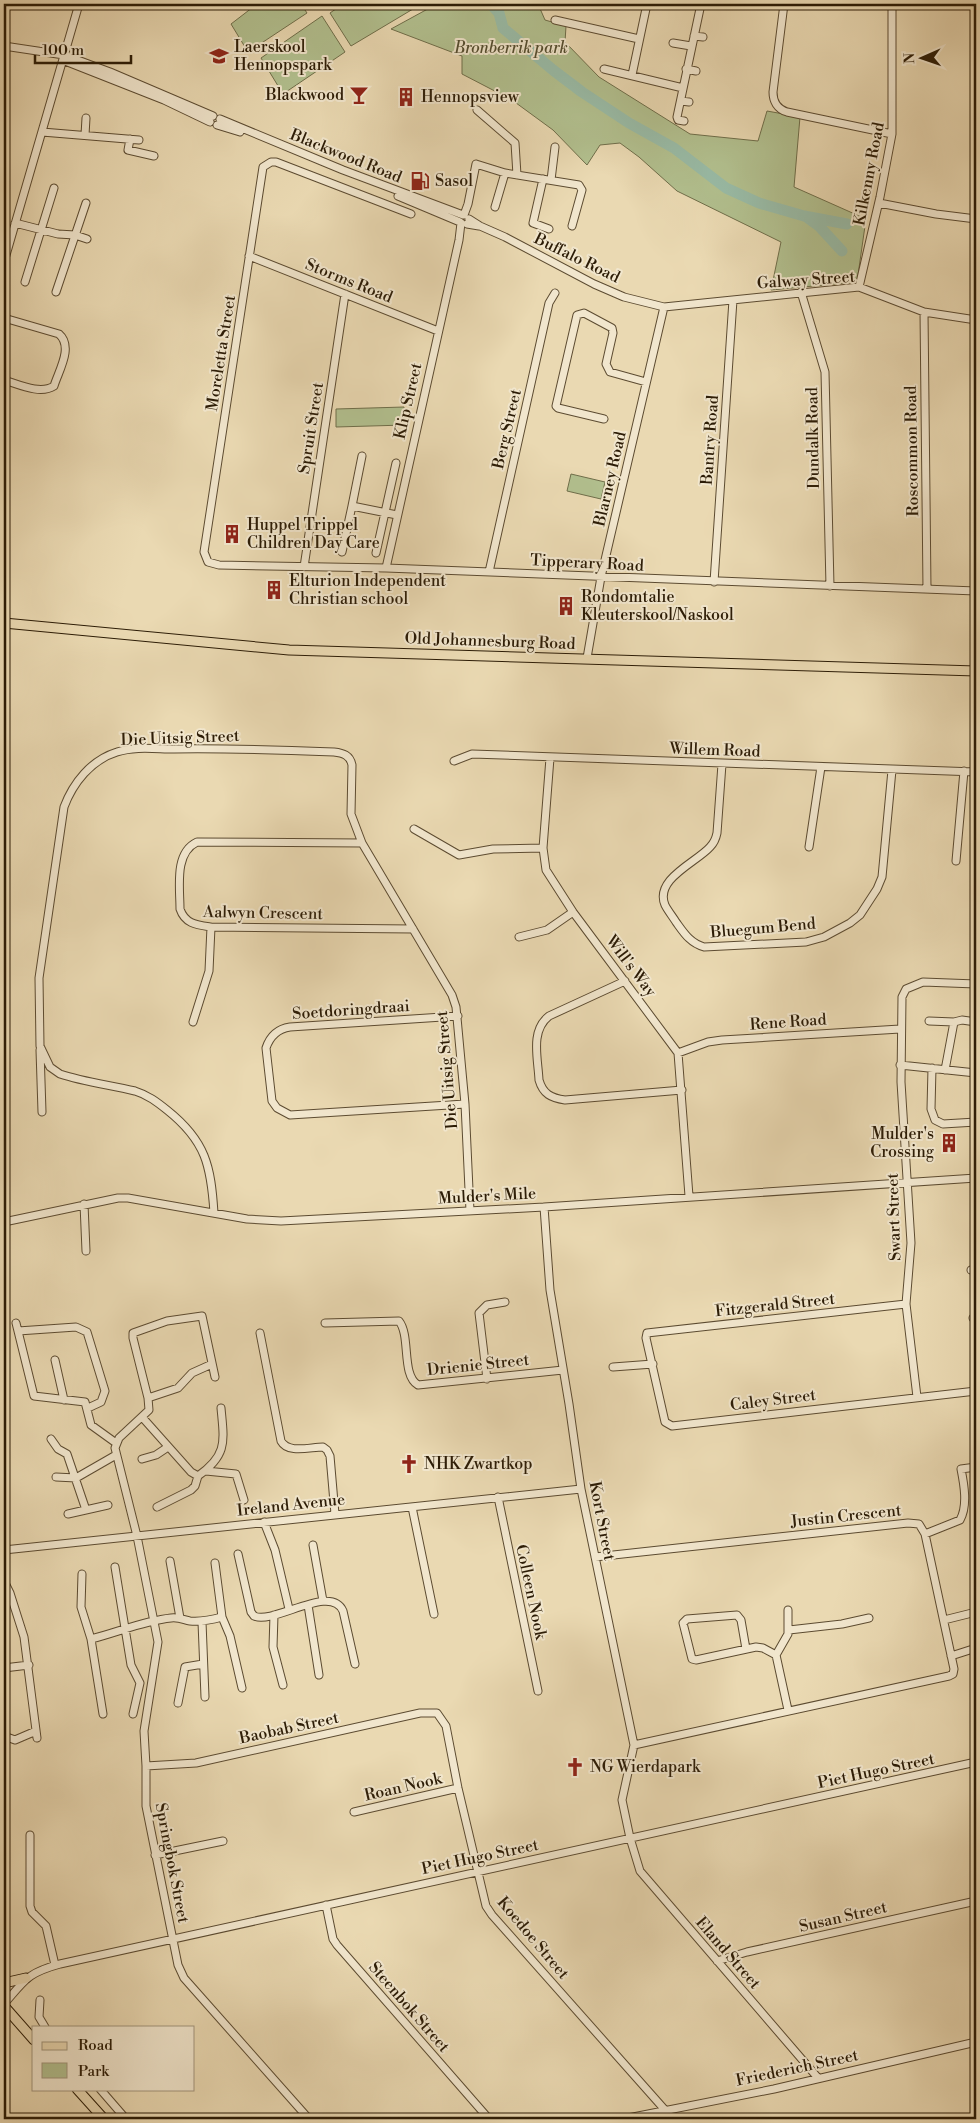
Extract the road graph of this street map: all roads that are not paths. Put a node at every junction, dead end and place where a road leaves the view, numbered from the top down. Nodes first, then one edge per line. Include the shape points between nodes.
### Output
1 (79, 4) edge
2 (647, 4) edge
3 (708, 4) edge
4 (712, 4) edge
5 (784, 4) edge
6 (892, 4) edge
7 (698, 8) edge
8 (555, 20) dead end
9 (703, 38) dead end
10 (639, 39) junction
11 (691, 41) junction
12 (672, 43) dead end
13 (4, 46) edge
14 (64, 58) junction
15 (604, 69) dead end
16 (686, 69) junction
17 (696, 71) dead end
18 (632, 76) junction
19 (681, 83) junction
20 (477, 110) dead end
21 (86, 118) dead end
22 (684, 121) dead end
23 (42, 132) junction
24 (892, 134) junction
25 (85, 135) junction
26 (130, 139) junction
27 (139, 140) dead end
28 (555, 147) dead end
29 (154, 156) dead end
30 (506, 173) junction
31 (516, 175) junction
32 (543, 179) junction
33 (551, 180) junction
34 (54, 188) dead end
35 (86, 203) dead end
36 (879, 203) junction
37 (496, 207) dead end
38 (411, 214) dead end
39 (976, 219) edge
40 (465, 220) junction
41 (16, 223) junction
42 (572, 226) dead end
43 (550, 229) dead end
44 (41, 230) junction
45 (76, 235) junction
46 (87, 239) dead end
47 (249, 256) junction
48 (4, 262) edge
49 (25, 282) dead end
50 (859, 287) junction
51 (56, 292) dead end
52 (801, 292) junction
53 (555, 293) dead end
54 (345, 294) junction
55 (733, 300) junction
56 (664, 307) junction
57 (924, 312) junction
58 (4, 318) edge
59 (976, 320) edge
60 (438, 331) junction
61 (4, 380) edge
62 (646, 382) junction
63 (604, 419) dead end
64 (362, 456) dead end
65 (396, 463) dead end
66 (352, 506) junction
67 (386, 513) junction
68 (397, 515) junction
69 (204, 552) joint
70 (342, 552) dead end
71 (376, 553) dead end
72 (304, 566) junction
73 (386, 568) junction
74 (489, 572) junction
75 (601, 577) junction
76 (714, 582) junction
77 (830, 586) junction
78 (927, 589) junction
79 (976, 591) edge
80 (4, 623) edge
81 (588, 658) junction
82 (976, 671) edge
83 (550, 758) junction
84 (454, 761) dead end
85 (722, 764) junction
86 (821, 767) junction
87 (892, 770) junction
88 (964, 771) junction
89 (976, 772) edge
90 (414, 829) dead end
91 (362, 843) junction
92 (809, 847) dead end
93 (543, 848) junction
94 (956, 861) dead end
95 (573, 912) junction
96 (211, 927) junction
97 (413, 929) junction
98 (519, 937) dead end
99 (625, 981) junction
100 (976, 984) edge
101 (458, 1016) junction
102 (929, 1020) dead end
103 (193, 1022) dead end
104 (954, 1022) junction
105 (976, 1022) edge
106 (900, 1029) junction
107 (40, 1046) junction
108 (678, 1053) junction
109 (900, 1065) junction
110 (932, 1068) junction
111 (945, 1070) junction
112 (976, 1073) edge
113 (682, 1090) junction
114 (465, 1104) junction
115 (42, 1112) dead end
116 (976, 1122) edge
117 (976, 1178) edge
118 (907, 1184) junction
119 (689, 1196) junction
120 (84, 1204) junction
121 (544, 1207) junction
122 (470, 1211) junction
123 (214, 1213) junction
124 (4, 1222) edge
125 (86, 1251) dead end
126 (505, 1302) dead end
127 (906, 1304) junction
128 (16, 1323) dead end
129 (325, 1323) dead end
130 (18, 1331) junction
131 (260, 1333) dead end
132 (646, 1334) joint
133 (55, 1360) dead end
134 (212, 1364) junction
135 (652, 1364) junction
136 (613, 1367) dead end
137 (563, 1370) junction
138 (215, 1377) dead end
139 (487, 1379) junction
140 (976, 1391) edge
141 (917, 1397) junction
142 (148, 1398) junction
143 (64, 1400) junction
144 (88, 1408) junction
145 (221, 1408) dead end
146 (142, 1417) junction
147 (51, 1439) dead end
148 (116, 1442) junction
149 (168, 1447) junction
150 (116, 1455) junction
151 (142, 1459) dead end
152 (976, 1466) edge
153 (206, 1472) junction
154 (198, 1476) junction
155 (56, 1477) dead end
156 (76, 1478) junction
157 (581, 1489) junction
158 (498, 1498) junction
159 (244, 1500) dead end
160 (108, 1505) dead end
161 (157, 1507) dead end
162 (412, 1507) junction
163 (86, 1510) junction
164 (68, 1514) dead end
165 (334, 1514) junction
166 (264, 1522) junction
167 (925, 1534) junction
168 (138, 1536) junction
169 (312, 1545) dead end
170 (4, 1550) edge
171 (238, 1554) dead end
172 (595, 1557) junction
173 (170, 1561) dead end
174 (215, 1563) dead end
175 (115, 1567) dead end
176 (82, 1574) dead end
177 (4, 1581) edge
178 (12, 1599) junction
179 (4, 1600) edge
180 (323, 1601) junction
181 (308, 1605) junction
182 (289, 1609) junction
183 (788, 1610) dead end
184 (976, 1612) edge
185 (434, 1614) dead end
186 (274, 1615) junction
187 (222, 1617) junction
188 (180, 1618) junction
189 (869, 1618) dead end
190 (155, 1620) junction
191 (944, 1620) junction
192 (202, 1622) junction
193 (124, 1629) junction
194 (789, 1630) junction
195 (91, 1639) junction
196 (976, 1648) edge
197 (746, 1649) junction
198 (776, 1655) junction
199 (951, 1656) junction
200 (203, 1664) junction
201 (355, 1664) dead end
202 (29, 1665) junction
203 (4, 1668) edge
204 (319, 1675) dead end
205 (283, 1685) dead end
206 (242, 1688) dead end
207 (538, 1692) dead end
208 (205, 1697) dead end
209 (178, 1703) dead end
210 (788, 1710) junction
211 (437, 1713) joint
212 (104, 1714) dead end
213 (133, 1714) dead end
214 (4, 1736) edge
215 (634, 1745) junction
216 (976, 1762) edge
217 (146, 1766) junction
218 (458, 1788) junction
219 (354, 1812) dead end
220 (30, 1834) dead end
221 (630, 1838) junction
222 (223, 1841) dead end
223 (155, 1855) junction
224 (477, 1872) junction
225 (976, 1901) edge
226 (326, 1904) junction
227 (172, 1938) junction
228 (717, 1961) junction
229 (55, 1965) junction
230 (26, 1978) junction
231 (4, 1984) edge
232 (40, 2000) dead end
233 (4, 2005) edge
234 (44, 2026) edge
235 (32, 2038) edge
236 (976, 2042) edge
237 (818, 2078) junction
238 (79, 2090) edge
239 (101, 2090) edge
240 (665, 2110) junction
241 (104, 2119) edge
242 (126, 2119) edge
243 (309, 2119) edge
244 (489, 2119) edge
245 (622, 2119) edge
246 (667, 2119) edge

1 - 14 street
2 - 10 street
3 - 4 street
5 - 24 street via 773,92 776,104 787,112
6 - 24 street, Kilkenny Road
7 - 11 street
8 - 10 street
9 - 11 street
10 - 18 street
11 - 12 street
11 - 16 street
13 - 14 street, Blackwood Road via 47,52
14 - 23 street
14 - 40 street, Blackwood Road via 134,82 215,121
15 - 18 street
16 - 17 street
16 - 19 street
18 - 19 street
19 - 22 street via 677,117
20 - 31 street via 515,143
21 - 25 street
23 - 25 street
23 - 41 street
24 - 36 street, Kilkenny Road
25 - 26 street
26 - 27 street
26 - 29 street via 128,150
28 - 33 street
30 - 31 street
30 - 37 street
30 - 40 street, Klip Street via 476,164
31 - 32 street
32 - 33 street
32 - 43 street via 533,223
33 - 42 street via 582,187
34 - 44 street
35 - 45 street
36 - 39 street
36 - 50 street, Kilkenny Road
38 - 47 street, Moreletta Street via 271,162 264,167
40 - 56 street, Buffalo Road via 608,290
40 - 60 street, Klip Street
41 - 44 street
41 - 48 street
44 - 45 street
44 - 49 street
45 - 46 street
45 - 51 street
47 - 54 street, Storms Road
47 - 69 street, Moreletta Street
50 - 52 street, Galway Street
50 - 57 street, Galway Street
52 - 55 street, Galway Street
52 - 77 street, Dundalk Road via 824,372
53 - 74 street, Berg Street via 549,303
54 - 60 street, Storms Road
54 - 72 street, Spruit Street
55 - 56 street, Galway Street
55 - 76 street, Bantry Road
56 - 62 street, Blarney Road
57 - 59 street, Galway Street
57 - 78 street, Roscommon Road
58 - 61 street via 60,334 66,349 54,386 49,389 41,390
60 - 68 street, Klip Street
62 - 63 street via 608,370 612,328 584,313 578,314 556,406
62 - 75 street, Blarney Road
64 - 66 street
65 - 67 street
66 - 67 street
66 - 70 street
67 - 68 street
67 - 71 street
68 - 73 street, Klip Street
69 - 72 street, Tipperary Road via 206,560 214,564
72 - 73 street, Tipperary Road
73 - 74 street, Tipperary Road
74 - 75 street, Tipperary Road
75 - 76 street, Tipperary Road
75 - 81 street, Blarney Road
76 - 77 street, Tipperary Road
77 - 78 street, Tipperary Road
78 - 79 street, Tipperary Road
80 - 81 main road, Old Johannesburg Road via 289,650
81 - 82 main road, Old Johannesburg Road
83 - 84 street, Willem Road via 472,754
83 - 85 street, Willem Road
83 - 93 street, Will's Way
85 - 86 street, Willem Road
85 - 87 street, Bluegum Bend via 715,841 671,879 664,893 665,906 686,936 704,947 815,940 835,932 860,915 882,877
86 - 87 street, Willem Road
86 - 92 street
87 - 88 street, Willem Road
88 - 89 street, Willem Road
88 - 94 street
90 - 93 street via 462,855
91 - 96 street, Aalwyn Crescent via 204,840 190,845 181,865 180,909 191,923
91 - 97 street, Die Uitsig Street
91 - 107 street, Die Uitsig Street via 351,814 352,765 342,753 221,748 128,750 98,762 75,785 64,807 39,978
93 - 95 street, Will's Way via 550,878
95 - 98 street via 547,930
95 - 99 street, Will's Way
96 - 97 street, Aalwyn Crescent
96 - 103 street via 209,971
97 - 101 street, Die Uitsig Street via 452,995
99 - 108 street, Will's Way
99 - 113 street via 549,1016 540,1025 536,1034 541,1086 553,1098 565,1100
100 - 106 street, Swart Street via 922,982 908,987 902,997
101 - 114 street, Die Uitsig Street
101 - 114 street, Soetdoringdraai via 290,1027 276,1032 266,1048 271,1097 276,1108 286,1113
102 - 104 street
104 - 105 street
104 - 111 street
106 - 108 street, Rene Road via 722,1040
106 - 109 street, Swart Street
107 - 115 street
107 - 123 street, Die Uitsig Street via 50,1066 60,1074 147,1096 184,1124 193,1134 208,1165
108 - 113 street
109 - 110 street
109 - 118 street, Swart Street
110 - 111 street
110 - 116 street via 931,1109 935,1120 943,1124
111 - 112 street
113 - 119 street
114 - 122 street, Die Uitsig Street
117 - 118 street, Mulder's Mile
118 - 119 street, Mulder's Mile
118 - 127 street, Swart Street via 911,1243
119 - 121 street, Mulder's Mile
120 - 123 street, Mulder's Mile via 128,1198
120 - 124 street, Mulder's Mile
120 - 125 street
121 - 122 street, Mulder's Mile
121 - 137 street, Kort Street via 550,1290
122 - 123 street, Mulder's Mile via 281,1221
126 - 139 street via 487,1305 479,1313
127 - 132 street, Fitzgerald Street
127 - 141 street, Swart Street
128 - 130 street
129 - 139 street, Drienie Street via 399,1321 410,1374 418,1385
130 - 143 street via 33,1396
130 - 144 street via 76,1327 87,1332 105,1391 101,1402
131 - 165 street via 281,1440 289,1448 323,1447 327,1450
132 - 135 street, Caley Street
133 - 143 street
134 - 138 street
134 - 142 street via 192,1373 178,1388
134 - 142 street via 202,1316 167,1321 136,1331 132,1337
135 - 136 street
135 - 141 street, Caley Street via 663,1419 670,1426
137 - 139 street, Drienie Street
137 - 157 street, Kort Street
140 - 141 street, Caley Street
142 - 146 street via 149,1410
143 - 144 street via 83,1401
144 - 148 street via 91,1425
145 - 153 street via 223,1445
146 - 148 street
146 - 149 street
147 - 156 street via 58,1449 67,1454
148 - 150 street, Springbok Street
149 - 151 street
149 - 154 street
150 - 156 street
150 - 168 street, Springbok Street
152 - 167 street via 962,1469 964,1496 958,1522
153 - 154 street
153 - 159 street via 236,1474
154 - 161 street via 191,1490
155 - 156 street
156 - 163 street
157 - 158 street, Ireland Avenue
157 - 172 street, Kort Street
158 - 162 street, Ireland Avenue
158 - 207 street, Colleen Nook
160 - 163 street
162 - 165 street, Ireland Avenue
162 - 185 street
163 - 164 street
165 - 166 street, Ireland Avenue
166 - 168 street, Ireland Avenue
166 - 182 street via 275,1550
167 - 172 street, Justin Crescent via 919,1524 911,1523
167 - 191 street
168 - 170 street, Ireland Avenue
168 - 190 street, Springbok Street
169 - 180 street
171 - 186 street via 252,1614 260,1618
172 - 215 street, Kort Street
173 - 188 street
174 - 187 street
175 - 193 street
176 - 195 street via 81,1608
177 - 178 street
178 - 179 street
178 - 202 street
180 - 181 street
180 - 201 street via 336,1603 342,1608
181 - 182 street
181 - 204 street
182 - 186 street
183 - 194 street
184 - 191 street
186 - 205 street via 273,1647
187 - 192 street
187 - 206 street via 230,1636
188 - 190 street
188 - 192 street
189 - 194 street
190 - 193 street
190 - 217 street, Springbok Street via 158,1650 144,1731
191 - 199 street
192 - 200 street
193 - 195 street
193 - 213 street via 131,1665 140,1683
194 - 198 street
195 - 212 street
196 - 199 street
197 - 197 street via 741,1620 737,1615 687,1619 683,1623 692,1658 696,1660
197 - 198 street via 763,1648
198 - 210 street
199 - 210 street via 954,1668 951,1675
200 - 208 street
200 - 209 street via 184,1668
202 - 203 street
202 - 214 street via 36,1735 16,1740
210 - 215 street
211 - 217 street, Baobab Street via 420,1713 196,1762
211 - 218 street, Koedoe Street via 446,1726
215 - 221 street, Kort Street via 622,1795
216 - 221 street, Piet Hugo Street
217 - 223 street, Springbok Street via 146,1811
218 - 219 street, Roan Nook
218 - 224 street, Koedoe Street
220 - 229 street via 30,1906 46,1926
221 - 224 street, Piet Hugo Street
221 - 228 street, Eland Street via 642,1876
222 - 223 street
223 - 227 street, Springbok Street
224 - 226 street, Piet Hugo Street
224 - 240 street, Koedoe Street via 484,1902 492,1915
225 - 228 street, Susan Street
226 - 227 street, Piet Hugo Street
226 - 244 street, Steenbok Street via 337,1945
227 - 229 street, Piet Hugo Street
227 - 243 street, Springbok Street via 184,1978
228 - 237 street, Eland Street
229 - 230 street, Piet Hugo Street
230 - 231 main road
230 - 233 street, Piet Hugo Street
232 - 234 street via 39,2017
233 - 235 main road
236 - 237 street, Friederich Street
237 - 240 street, Friederich Street
238 - 241 main road
239 - 242 street
240 - 245 street, Friederich Street
240 - 246 street, Koedoe Street

